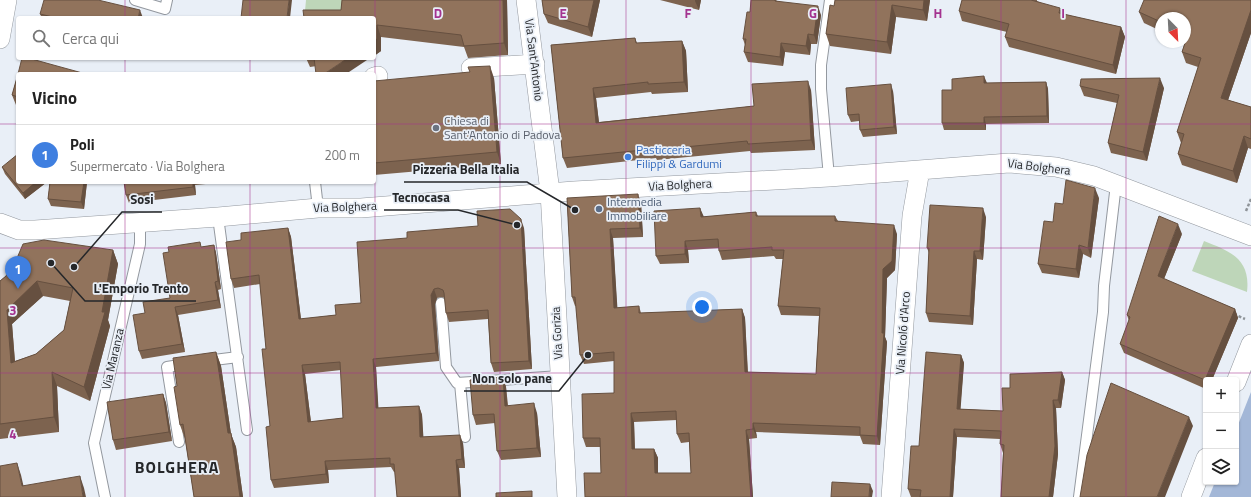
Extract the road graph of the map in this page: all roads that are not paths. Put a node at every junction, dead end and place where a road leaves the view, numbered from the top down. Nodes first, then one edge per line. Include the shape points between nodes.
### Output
1 (7, 0) edge
2 (135, 0) edge
3 (168, 0) edge
4 (526, 0) edge
5 (830, 0) edge
6 (0, 39) edge
7 (535, 64) junction
8 (471, 68) edge
9 (920, 170) junction
10 (829, 177) junction
11 (316, 184) edge
12 (1116, 184) junction
13 (550, 192) junction
14 (318, 208) junction
15 (218, 217) junction
16 (140, 221) junction
17 (0, 224) edge
18 (1251, 236) edge
19 (441, 303) edge
20 (1251, 344) edge
21 (238, 357) junction
22 (560, 376) junction
23 (1238, 377) edge
24 (460, 383) junction
25 (248, 430) dead end
26 (465, 437) dead end
27 (179, 442) edge
28 (1203, 466) edge
29 (105, 497) edge
30 (567, 497) edge
31 (891, 497) edge
32 (1079, 497) edge
33 (1191, 497) edge

1 - 6 street
2 - 3 lane via 165,9
4 - 7 street, Via Sant'Antonio
5 - 10 lane via 821,65
7 - 8 street
7 - 13 street, Via Sant'Antonio
9 - 10 street, Via Bolghera
9 - 12 street, Via Bolghera via 1024,163 1056,167
9 - 31 street, Via Nicoló d'Arco via 912,216
10 - 13 street, Via Bolghera
11 - 14 lane
12 - 18 street, Via Bolghera
12 - 32 lane via 1103,312
13 - 14 street, Via Bolghera via 361,208
13 - 22 street, Via Gorizia
14 - 15 street, Via Bolghera
15 - 16 street, Via Bolghera
15 - 21 lane
16 - 17 street, Via Bolghera via 34,230 19,230
16 - 29 lane, Via Maranza via 140,244 94,443
19 - 24 lane via 446,367 457,383
20 - 23 street
21 - 25 lane
21 - 27 lane via 167,367
22 - 24 lane
22 - 30 street, Via Gorizia
24 - 26 lane
28 - 33 street

